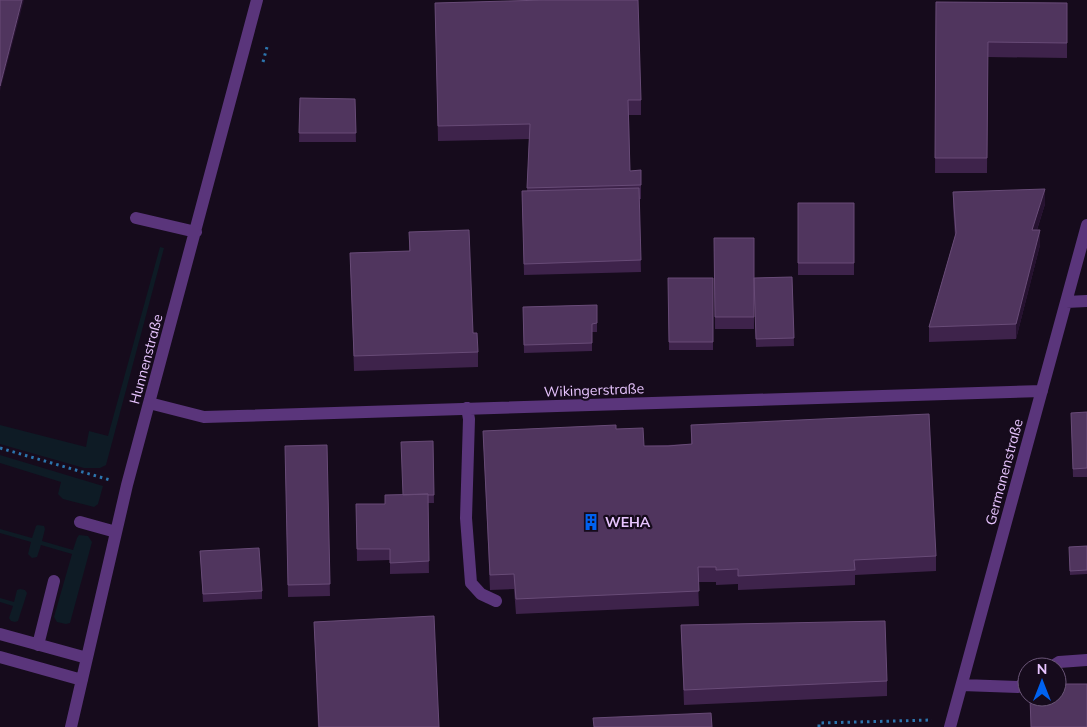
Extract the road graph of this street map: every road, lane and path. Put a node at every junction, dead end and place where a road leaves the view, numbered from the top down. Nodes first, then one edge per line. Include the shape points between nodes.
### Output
1 (257, 0) edge
2 (136, 218) dead end
3 (1087, 225) edge
4 (196, 232) junction
5 (1087, 301) edge
6 (1066, 302) junction
7 (1042, 390) junction
8 (149, 403) junction
9 (468, 408) junction
10 (0, 448) edge
11 (127, 485) junction
12 (80, 522) dead end
13 (116, 532) junction
14 (54, 581) dead end
15 (496, 601) dead end
16 (0, 634) edge
17 (38, 645) junction
18 (0, 657) edge
19 (87, 658) junction
20 (1087, 660) edge
21 (1067, 661) edge
22 (82, 680) junction
23 (962, 685) junction
24 (1017, 687) edge
25 (951, 723) edge
26 (71, 727) edge
27 (819, 727) edge

1 - 4 street, Hunnenstraße
2 - 4 street
3 - 6 street, Germanenstraße
4 - 8 street, Hunnenstraße
5 - 6 street
6 - 7 street, Germanenstraße
7 - 9 street, Wikingerstraße
7 - 23 street, Germanenstraße
8 - 9 street, Wikingerstraße via 204,417
8 - 11 street, Hunnenstraße
9 - 15 street via 466,518 471,583 481,594
10 - 11 path
11 - 13 street, Hunnenstraße
12 - 13 street
13 - 19 street, Hunnenstraße
14 - 17 street
16 - 17 street
17 - 19 street
18 - 22 street
19 - 22 street, Hunnenstraße
20 - 21 street
22 - 26 street, Hunnenstraße
23 - 24 street
23 - 25 street, Germanenstraße
25 - 27 path via 819,723

